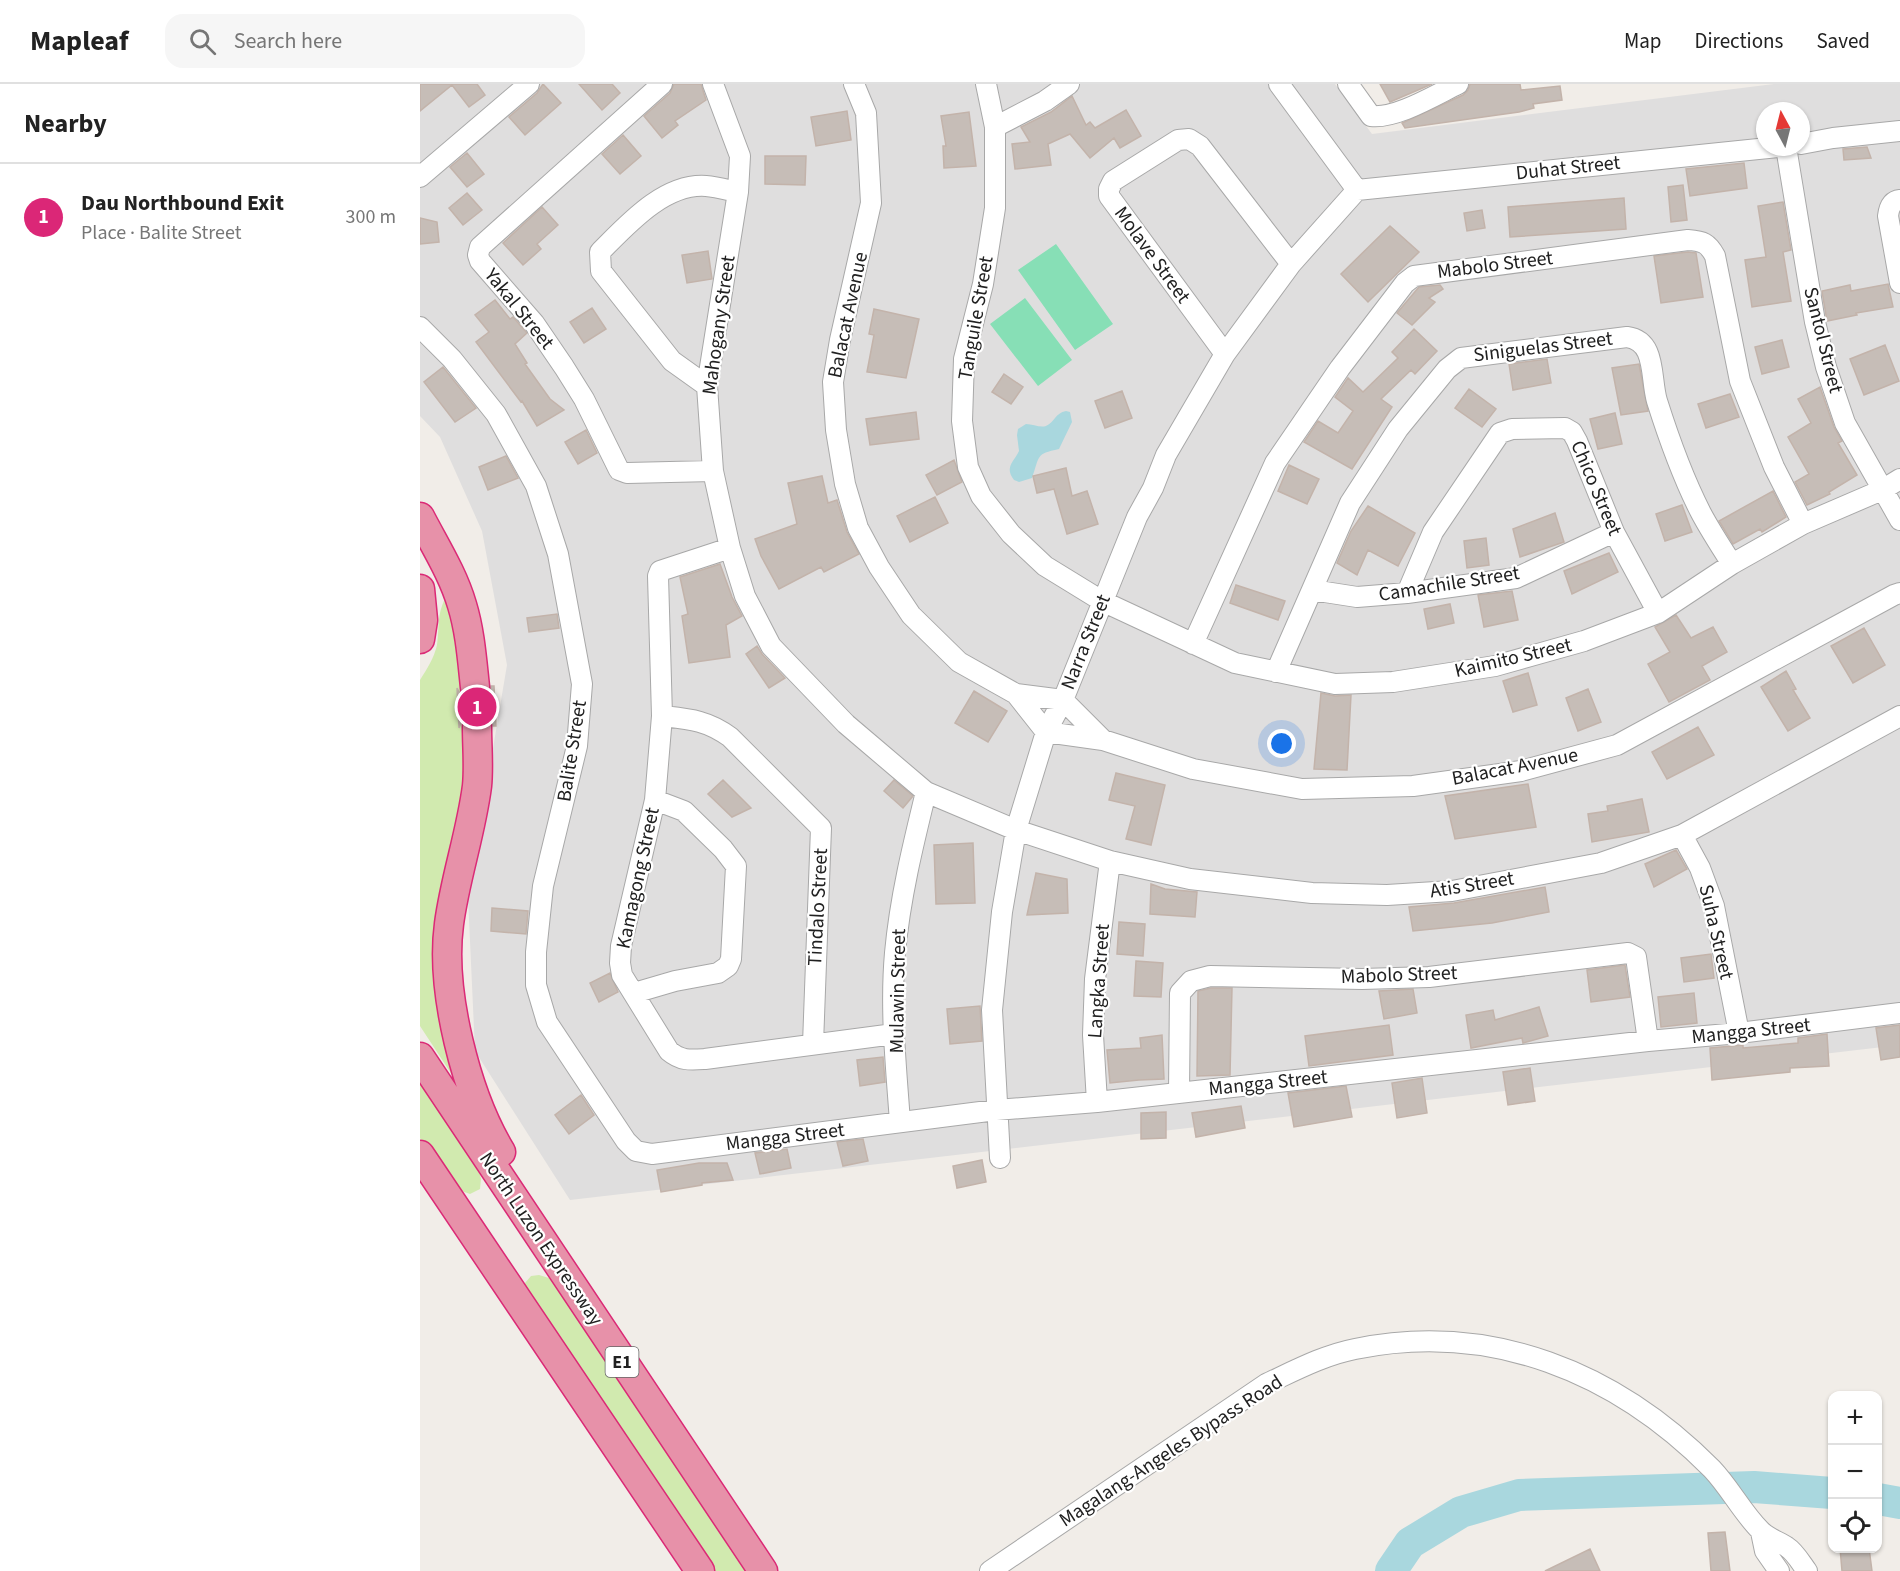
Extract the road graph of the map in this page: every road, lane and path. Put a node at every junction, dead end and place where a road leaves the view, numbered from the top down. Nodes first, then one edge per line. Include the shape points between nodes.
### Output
1 (529, 84) edge
2 (662, 84) edge
3 (713, 84) edge
4 (854, 84) edge
5 (986, 84) edge
6 (1069, 84) edge
7 (1279, 84) edge
8 (1348, 84) edge
9 (1458, 84) edge
10 (995, 127) junction
11 (1900, 131) edge
12 (1810, 142) edge
13 (1756, 149) edge
14 (1787, 156) edge
15 (420, 177) edge
16 (1357, 190) junction
17 (738, 192) junction
18 (1900, 200) edge
19 (1291, 264) junction
20 (1900, 283) edge
21 (420, 327) edge
22 (1225, 354) junction
23 (707, 386) junction
24 (713, 471) junction
25 (1900, 479) edge
26 (1882, 490) junction
27 (420, 517) edge
28 (1900, 520) edge
29 (1803, 524) junction
30 (1614, 532) junction
31 (730, 548) junction
32 (1732, 564) junction
33 (420, 589) edge
34 (1312, 590) junction
35 (1898, 591) edge
36 (1407, 593) junction
37 (1102, 601) junction
38 (1658, 613) junction
39 (420, 639) edge
40 (1194, 645) junction
41 (1276, 672) junction
42 (475, 687) tunnel mouth
43 (1016, 694) junction
44 (1063, 700) junction
45 (662, 716) junction
46 (1900, 716) edge
47 (477, 727) tunnel mouth
48 (1046, 732) junction
49 (1103, 741) junction
50 (926, 792) junction
51 (655, 800) junction
52 (1016, 830) junction
53 (1682, 835) junction
54 (1110, 861) junction
55 (634, 993) junction
56 (1900, 1013) edge
57 (1739, 1033) junction
58 (894, 1034) junction
59 (1648, 1041) junction
60 (813, 1044) junction
61 (420, 1057) edge
62 (1179, 1093) junction
63 (1097, 1102) junction
64 (996, 1110) junction
65 (900, 1122) junction
66 (636, 1151) joint
67 (420, 1155) edge
68 (1000, 1158) dead end
69 (519, 1208) junction
70 (1757, 1527) junction
71 (700, 1571) edge
72 (763, 1571) edge
73 (990, 1571) edge
74 (1779, 1571) edge
75 (1807, 1571) edge

1 - 15 street
2 - 24 street, Yakal Street via 480,247 478,255 534,323 564,367 619,470
3 - 17 street, Mahogany Street via 740,156
4 - 43 street, Balacat Avenue via 866,113 871,203 833,382 845,484 858,528 873,558 911,615 959,662
5 - 10 street, Tanguile Street
6 - 10 street
7 - 16 street
8 - 9 street via 1371,116 1378,117 1403,110
10 - 37 street, Tanguile Street via 995,208 964,359 962,421 968,466 981,496 1011,534 1045,566
11 - 12 street
13 - 16 street, Duhat Street
14 - 26 street, Santol Street via 1826,367 1845,423
16 - 19 street, Narra Street
17 - 23 street, Mahogany Street
17 - 23 street via 704,186 674,192 656,202 600,252 601,271 672,361
18 - 20 street via 1889,207 1888,216
19 - 22 street, Narra Street
19 - 22 street, Molave Street via 1200,146 1189,139 1178,140 1113,182 1109,196
21 - 66 street, Balite Street via 452,359 496,414 536,486 558,554 582,684 577,746 543,886 536,985 547,1022
22 - 37 street, Narra Street via 1166,455
23 - 24 street, Mahogany Street
24 - 31 street, Mahogany Street
25 - 26 street, Kaimito Street
26 - 28 street, Santol Street
26 - 29 street, Kaimito Street
27 - 42 highway via 462,604
29 - 32 street, Kaimito Street
29 - 40 street, Mabolo Street via 1774,467 1740,381 1715,256 1709,245 1688,240 1414,276 1340,368 1275,463
30 - 36 street, Camachile Street via 1516,578
30 - 36 street, Chico Street via 1572,432 1565,428 1512,429 1500,434 1432,532
30 - 38 street, Chico Street
31 - 45 street, Kamagong Street via 660,571
31 - 50 street, Mahogany Street via 745,596 771,646 846,724
32 - 34 street, Siniguelas Street via 1701,513 1676,456 1656,399 1645,345 1638,338 1627,337 1461,357 1398,429 1356,494
32 - 38 street, Kaimito Street
33 - 39 highway
34 - 36 street, Camachile Street via 1357,597
34 - 41 street, Siniguelas Street
35 - 49 street, Balacat Avenue via 1617,745 1521,771 1413,786 1302,789 1193,769
37 - 40 street, Kaimito Street
37 - 44 street, Narra Street
38 - 41 street, Kaimito Street via 1584,641 1495,666 1393,682 1335,684
40 - 41 street, Kaimito Street via 1234,663
43 - 44 street, Balacat Avenue
43 - 48 street, Balacat Avenue
44 - 48 street, Narra Street
44 - 49 street, Balacat Avenue
45 - 51 street, Kamagong Street
45 - 60 street, Tindalo Street via 716,726 821,828
46 - 53 street, Atis Street
47 - 69 highway via 478,777 448,925 447,970 459,1044 487,1126 510,1167
48 - 49 street, Balacat Avenue
48 - 52 street, Narra Street
50 - 52 street, Mahogany Street
50 - 58 street, Mulawin Street via 907,868 895,954
51 - 55 street, Kamagong Street via 621,946 622,975
51 - 55 street via 684,811 736,866 731,959 718,973
52 - 54 street, Atis Street
52 - 64 street, Narra Street via 1002,912 992,1010
53 - 54 street, Atis Street via 1601,863 1452,891 1387,895 1312,893 1190,879
53 - 57 street, Suha Street via 1714,906
54 - 63 street, Langka Street via 1095,979
55 - 60 street, Kamagong Street via 677,1058 705,1059
56 - 57 street, Mangga Street
57 - 59 street, Mangga Street
58 - 60 street, Kamagong Street
58 - 65 street, Mulawin Street
59 - 62 street, Mangga Street
59 - 62 street, Mabolo Street via 1636,957 1628,953 1430,977 1210,976 1191,981 1180,993
61 - 69 highway, North Luzon Expressway / E1
62 - 63 street, Mangga Street
63 - 64 street, Mangga Street
64 - 65 street, Mangga Street
64 - 68 street, Narra Street
65 - 66 street, Mangga Street via 652,1154
67 - 71 highway
69 - 72 highway, North Luzon Expressway / E1
70 - 73 street, Magalang-Angeles Bypass Road via 1713,1470 1642,1409 1586,1376 1535,1357 1489,1346 1404,1342 1353,1349 1266,1384
70 - 74 street, Magalang-Angeles Bypass Road via 1765,1551
70 - 75 street, Magalang-Angeles Bypass Road via 1789,1548

